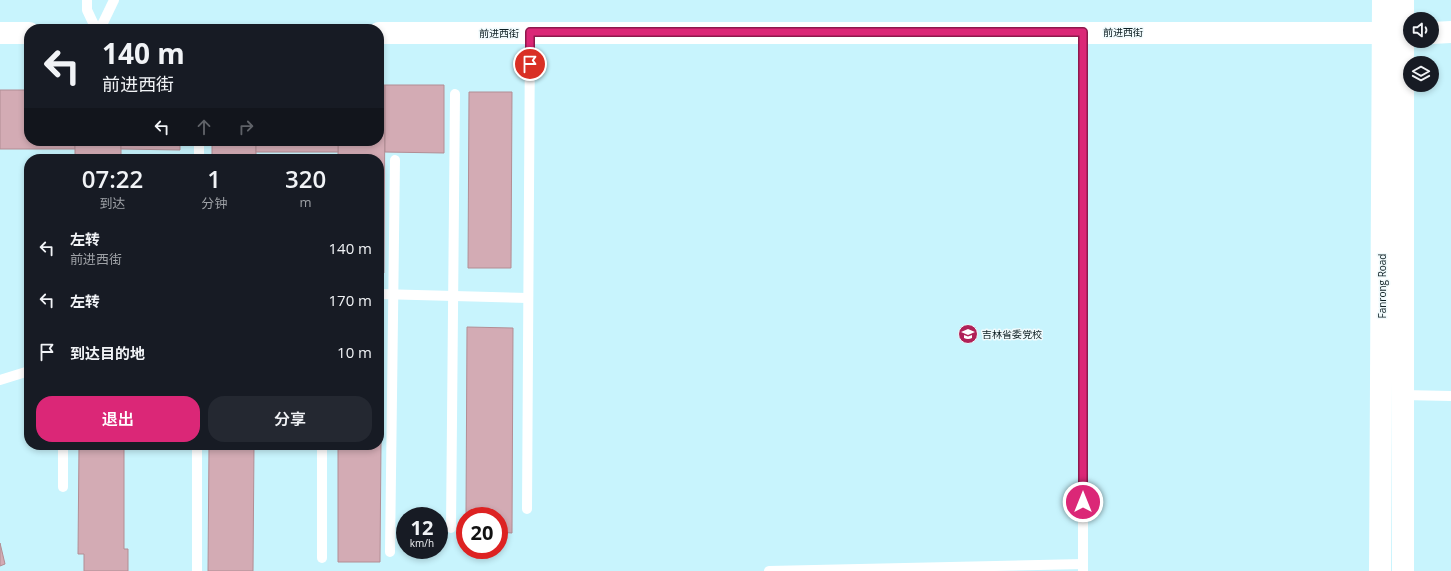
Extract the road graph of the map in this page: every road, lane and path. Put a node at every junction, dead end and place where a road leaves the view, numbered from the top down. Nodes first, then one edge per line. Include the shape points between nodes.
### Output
1 (87, 0) edge
2 (114, 0) edge
3 (1383, 0) edge
4 (1403, 0) edge
5 (94, 24) edge
6 (102, 24) edge
7 (530, 32) junction
8 (1083, 32) junction
9 (1399, 32) edge
10 (1439, 32) edge
11 (1451, 32) edge
12 (0, 33) edge
13 (24, 33) edge
14 (384, 33) edge
15 (455, 94) dead end
16 (395, 160) dead end
17 (384, 294) edge
18 (393, 295) junction
19 (454, 296) junction
20 (528, 298) junction
21 (24, 373) edge
22 (0, 380) edge
23 (1402, 395) junction
24 (1451, 396) edge
25 (63, 450) edge
26 (198, 450) edge
27 (322, 450) edge
28 (63, 487) dead end
29 (527, 508) dead end
30 (451, 528) dead end
31 (390, 552) dead end
32 (322, 558) dead end
33 (1084, 568) edge
34 (197, 571) edge
35 (769, 571) edge
36 (1380, 571) edge
37 (1402, 571) edge

1 - 5 lane via 87,10
2 - 6 lane
3 - 9 main road, Fanrong Road
4 - 9 main road, Fanrong Road
7 - 8 main road, 前进西街
7 - 14 main road, 前进西街
7 - 20 lane
8 - 9 main road, 前进西街
8 - 33 lane
9 - 23 main road, Fanrong Road
9 - 36 main road, Fanrong Road
10 - 11 main road
12 - 13 main road
15 - 19 lane
16 - 18 lane
17 - 18 lane
18 - 19 lane
18 - 31 lane
19 - 20 lane
19 - 30 lane
20 - 29 lane
21 - 22 lane
23 - 24 lane
23 - 37 main road, Fanrong Road
25 - 28 lane
26 - 34 lane
27 - 32 lane
33 - 35 lane

